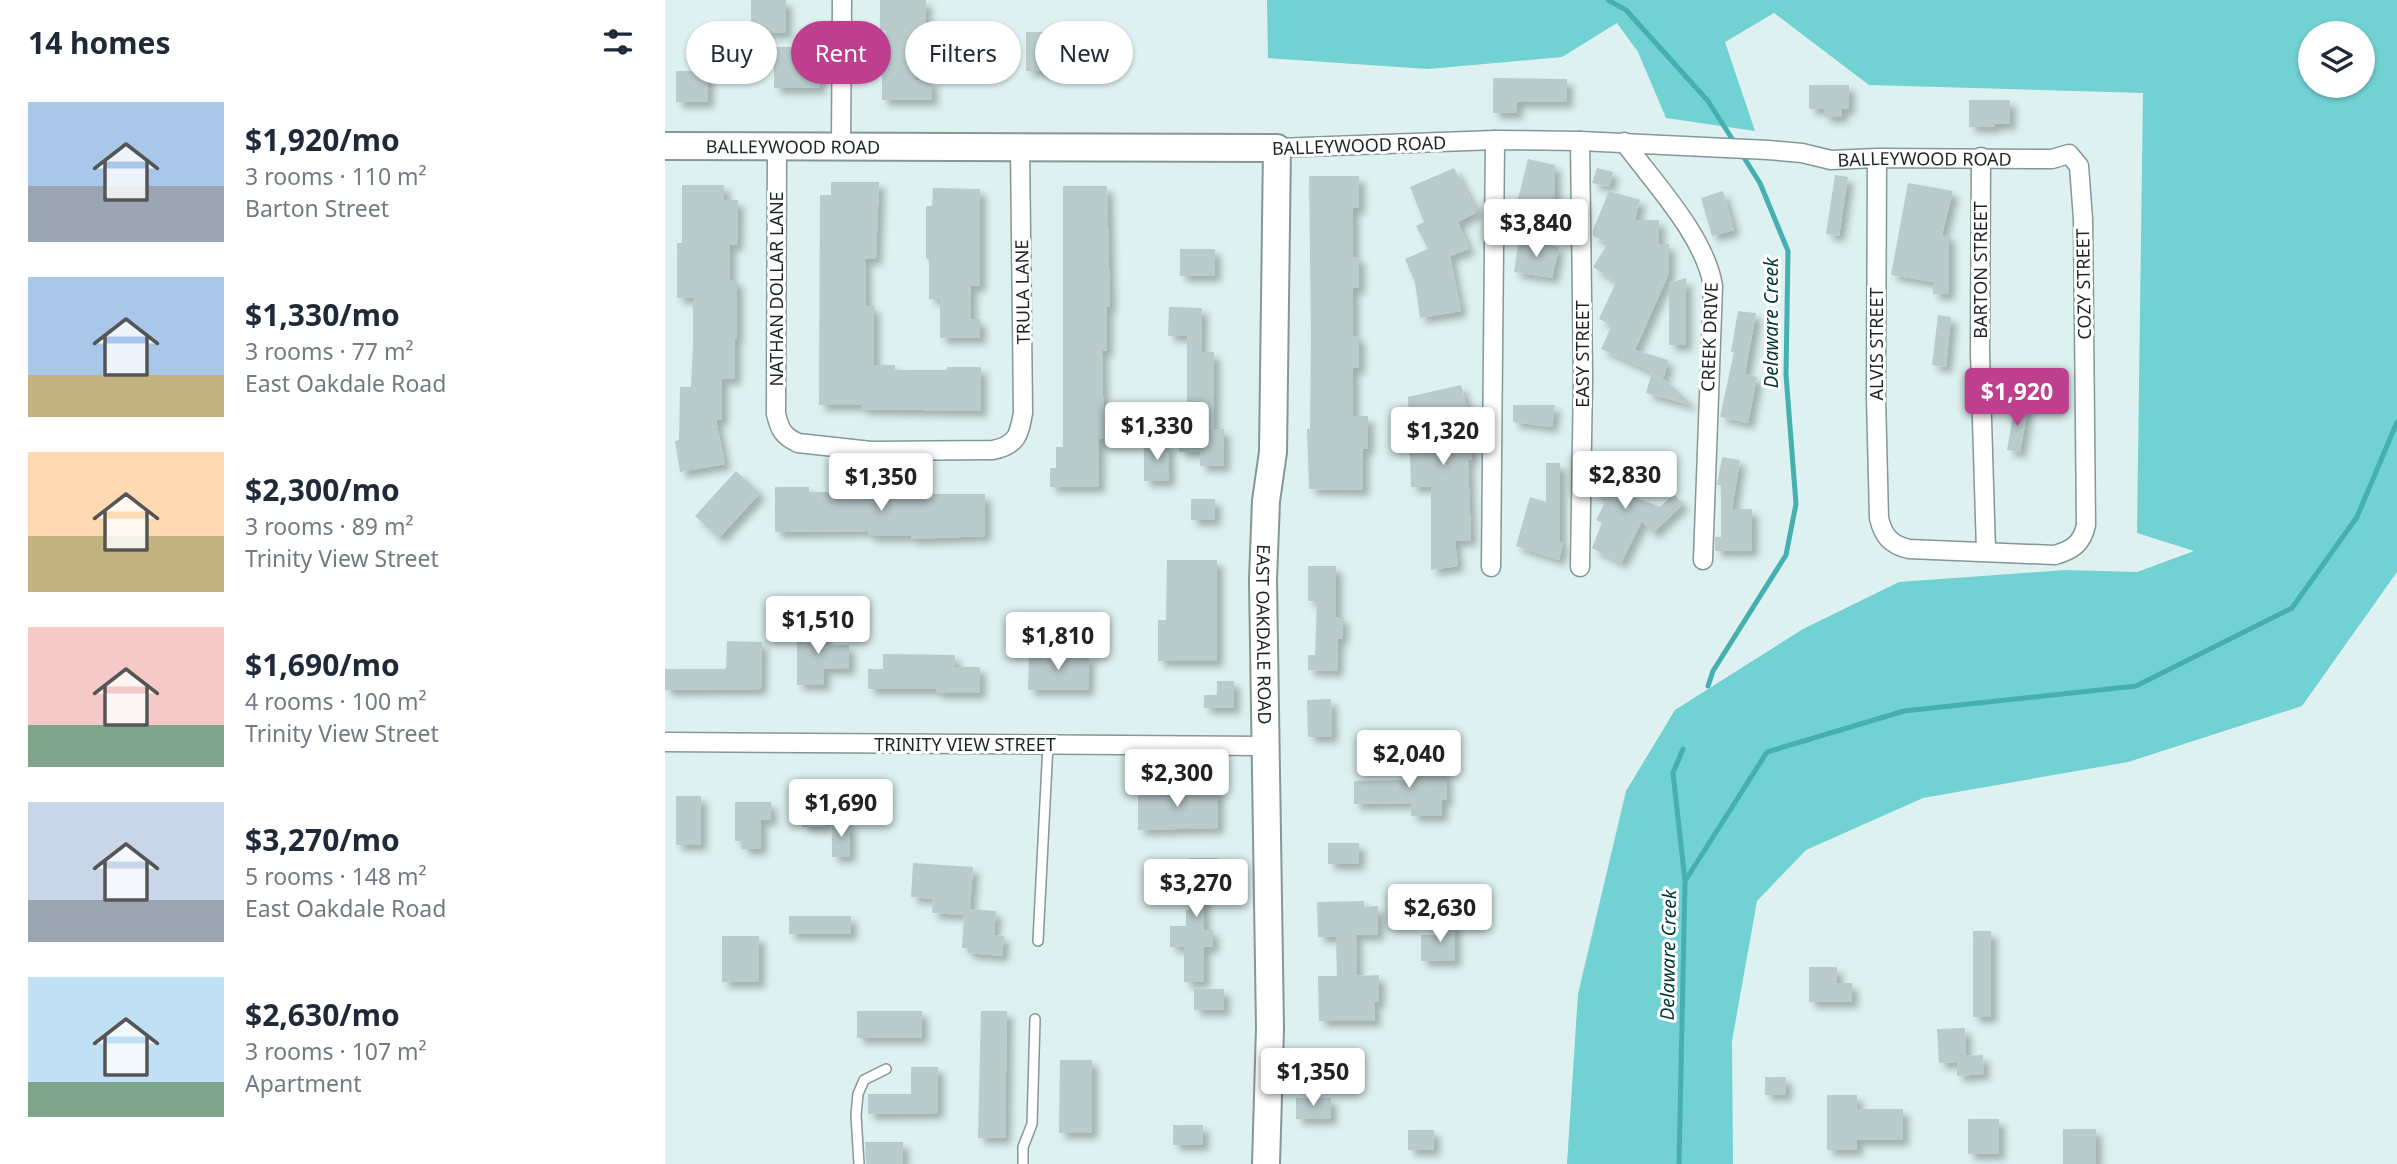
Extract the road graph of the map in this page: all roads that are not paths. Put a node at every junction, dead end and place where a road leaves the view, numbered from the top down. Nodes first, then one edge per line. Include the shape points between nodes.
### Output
1 (842, 0) edge
2 (1495, 140) junction
3 (1580, 141) junction
4 (1624, 142) junction
5 (665, 146) edge
6 (777, 146) junction
7 (841, 146) junction
8 (1020, 146) junction
9 (1277, 148) junction
10 (1981, 157) junction
11 (1877, 158) junction
12 (2052, 159) joint
13 (1017, 437) joint
14 (1986, 551) junction
15 (1703, 560) dead end
16 (1491, 567) dead end
17 (1580, 567) dead end
18 (665, 742) edge
19 (1048, 744) junction
20 (1265, 746) junction
21 (1038, 941) dead end
22 (1035, 1019) dead end
23 (886, 1069) dead end
24 (859, 1164) edge
25 (1023, 1164) edge
26 (1266, 1164) edge

1 - 7 street
2 - 3 street, BALLEYWOOD ROAD
2 - 9 street, BALLEYWOOD ROAD
2 - 16 street
3 - 4 street, BALLEYWOOD ROAD
3 - 17 street, EASY STREET
4 - 11 street, BALLEYWOOD ROAD via 1768,150 1831,160
4 - 15 street, CREEK DRIVE via 1694,236 1710,268
5 - 6 street, BALLEYWOOD ROAD
6 - 7 street, BALLEYWOOD ROAD
6 - 13 street, NATHAN DOLLAR LANE via 776,414 780,430 798,443 871,451 993,450 1006,447
7 - 8 street, BALLEYWOOD ROAD
8 - 9 street, BALLEYWOOD ROAD
8 - 13 street, TRULA LANE via 1023,413
9 - 20 street, EAST OAKDALE ROAD via 1273,439 1263,580
10 - 11 street, BALLEYWOOD ROAD
10 - 12 street, BALLEYWOOD ROAD
10 - 14 street, BARTON STREET
11 - 14 street, ALVIS STREET via 1876,397 1881,529 1895,546 1909,549
12 - 14 street, COZY STREET via 2069,154 2079,166 2086,525 2076,547 2055,555
18 - 19 street, TRINITY VIEW STREET
19 - 20 street, TRINITY VIEW STREET
19 - 21 lane
20 - 26 street, EAST OAKDALE ROAD via 1270,1028
22 - 25 lane via 1032,1124 1023,1147
23 - 24 lane via 863,1080 858,1094

